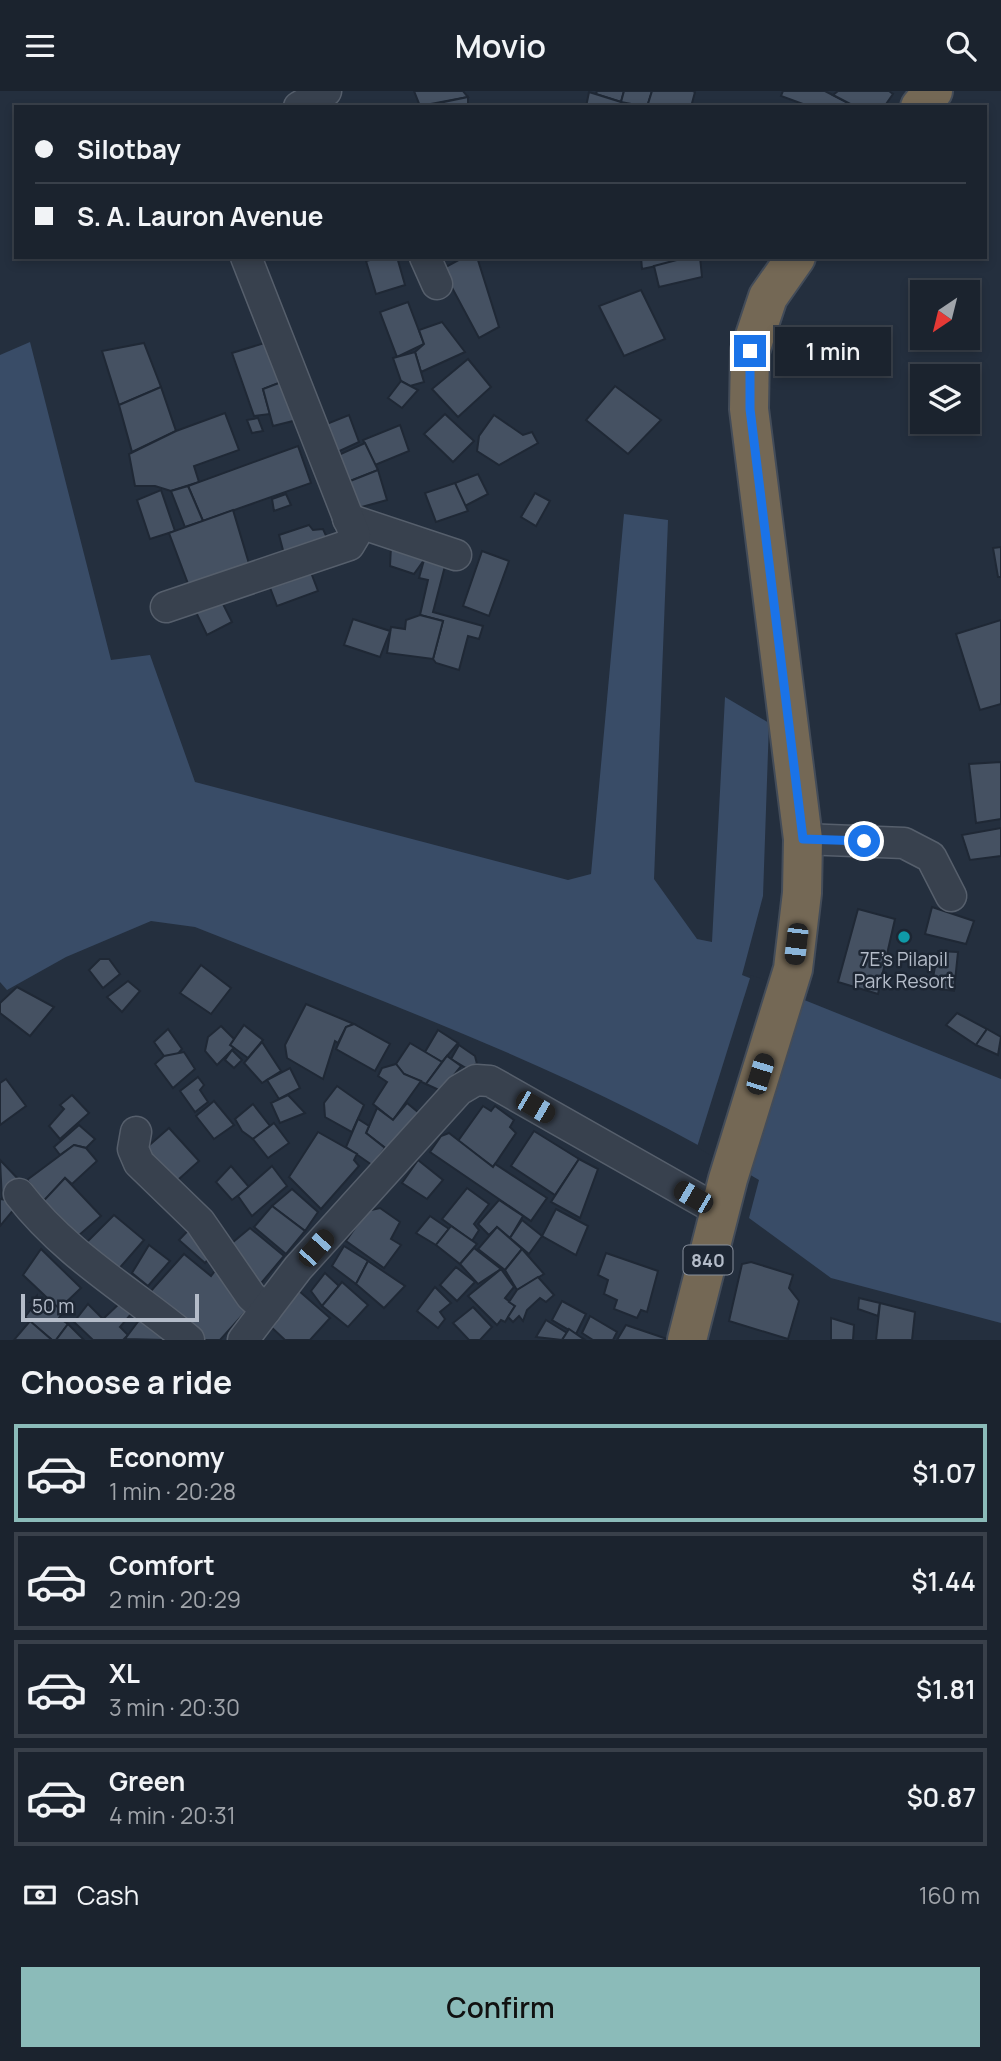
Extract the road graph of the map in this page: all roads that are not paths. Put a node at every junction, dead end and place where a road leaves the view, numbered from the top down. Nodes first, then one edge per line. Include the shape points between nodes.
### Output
1 (326, 91) edge
2 (933, 91) edge
3 (302, 105) edge
4 (922, 105) edge
5 (247, 259) edge
6 (426, 259) edge
7 (795, 259) edge
8 (438, 284) dead end
9 (348, 519) junction
10 (456, 555) dead end
11 (166, 607) dead end
12 (803, 839) junction
13 (951, 896) dead end
14 (136, 1132) dead end
15 (19, 1195) dead end
16 (724, 1196) junction
17 (266, 1310) junction
18 (188, 1340) edge
19 (243, 1340) edge
20 (687, 1340) edge

1 - 3 street
2 - 4 highway
5 - 9 street
6 - 8 street
7 - 12 highway, 840 via 768,297 750,351 750,409
9 - 10 street
9 - 11 street via 355,535 349,545
12 - 13 street via 904,843 931,857
12 - 16 highway, 840 via 793,969
14 - 17 street via 133,1149 139,1163 200,1222 250,1296
15 - 18 street via 79,1257
16 - 17 street via 490,1081 476,1080 459,1090 298,1268
16 - 20 highway, 840
17 - 19 street

